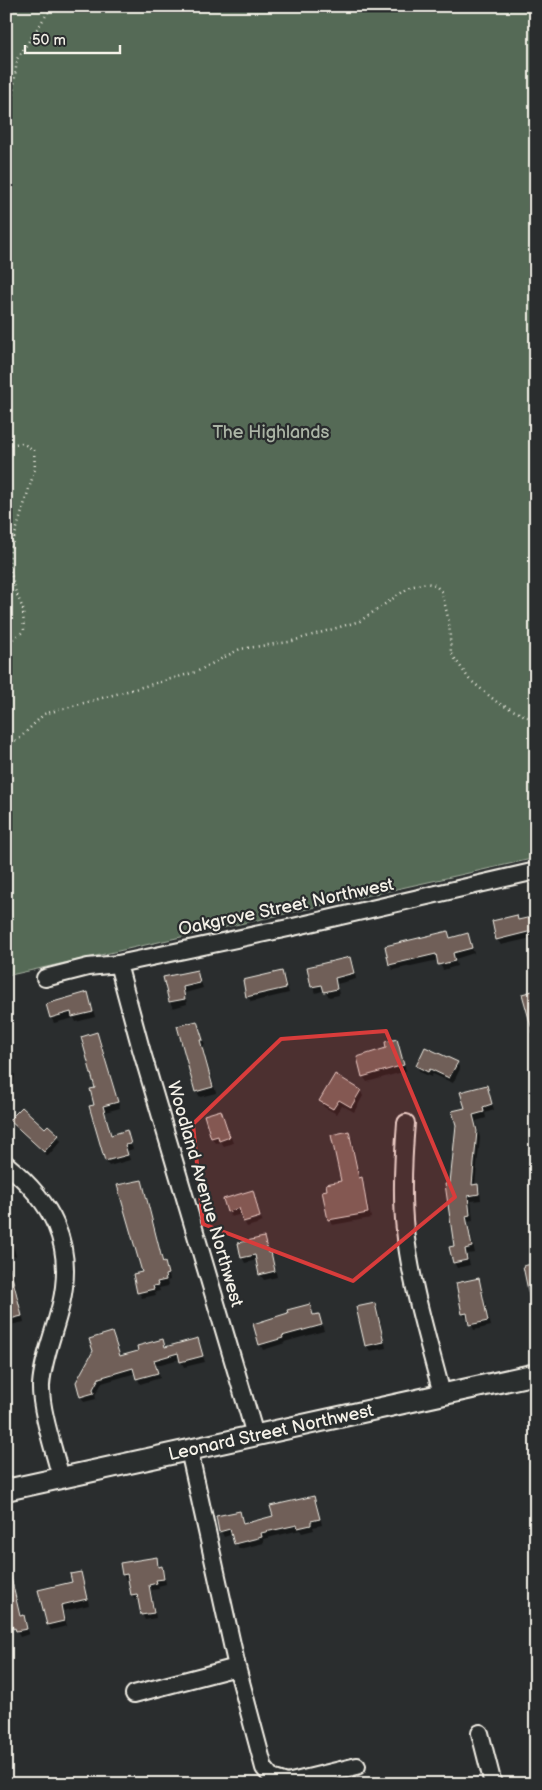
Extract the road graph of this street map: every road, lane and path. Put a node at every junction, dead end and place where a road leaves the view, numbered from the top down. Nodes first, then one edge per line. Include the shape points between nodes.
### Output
1 (54, 6) edge
2 (14, 85) junction
3 (6, 87) edge
4 (6, 138) edge
5 (6, 445) edge
6 (6, 644) edge
7 (536, 721) edge
8 (6, 746) edge
9 (536, 870) edge
10 (118, 964) junction
11 (45, 978) dead end
12 (406, 1123) dead end
13 (6, 1164) edge
14 (536, 1374) edge
15 (442, 1394) junction
16 (255, 1435) junction
17 (189, 1450) junction
18 (61, 1478) junction
19 (6, 1490) edge
20 (237, 1667) junction
21 (134, 1694) dead end
22 (480, 1733) dead end
23 (356, 1766) dead end
24 (493, 1784) edge

1 - 2 path via 17,59
2 - 3 path
2 - 4 path
5 - 6 path via 22,443 34,450 35,469 10,551 9,566 22,609 24,631
7 - 8 path via 498,703 469,680 450,653 442,592 435,585 426,583 410,587 360,621 289,642 240,649 196,672 44,714 19,740
9 - 10 street, Oakgrove Street Northwest
10 - 11 street, Oakgrove Street Northwest via 88,967
10 - 16 street, Woodland Avenue Northwest
12 - 15 street via 403,1178 409,1261
13 - 18 street via 28,1182 49,1210 63,1243 66,1276 43,1372 41,1397
14 - 15 main road, Leonard Street Northwest
15 - 16 main road, Leonard Street Northwest
16 - 17 main road, Leonard Street Northwest
17 - 18 main road, Leonard Street Northwest
17 - 20 street
18 - 19 main road, Leonard Street Northwest
20 - 21 street
20 - 23 street via 264,1768 272,1778 287,1782
22 - 24 street

